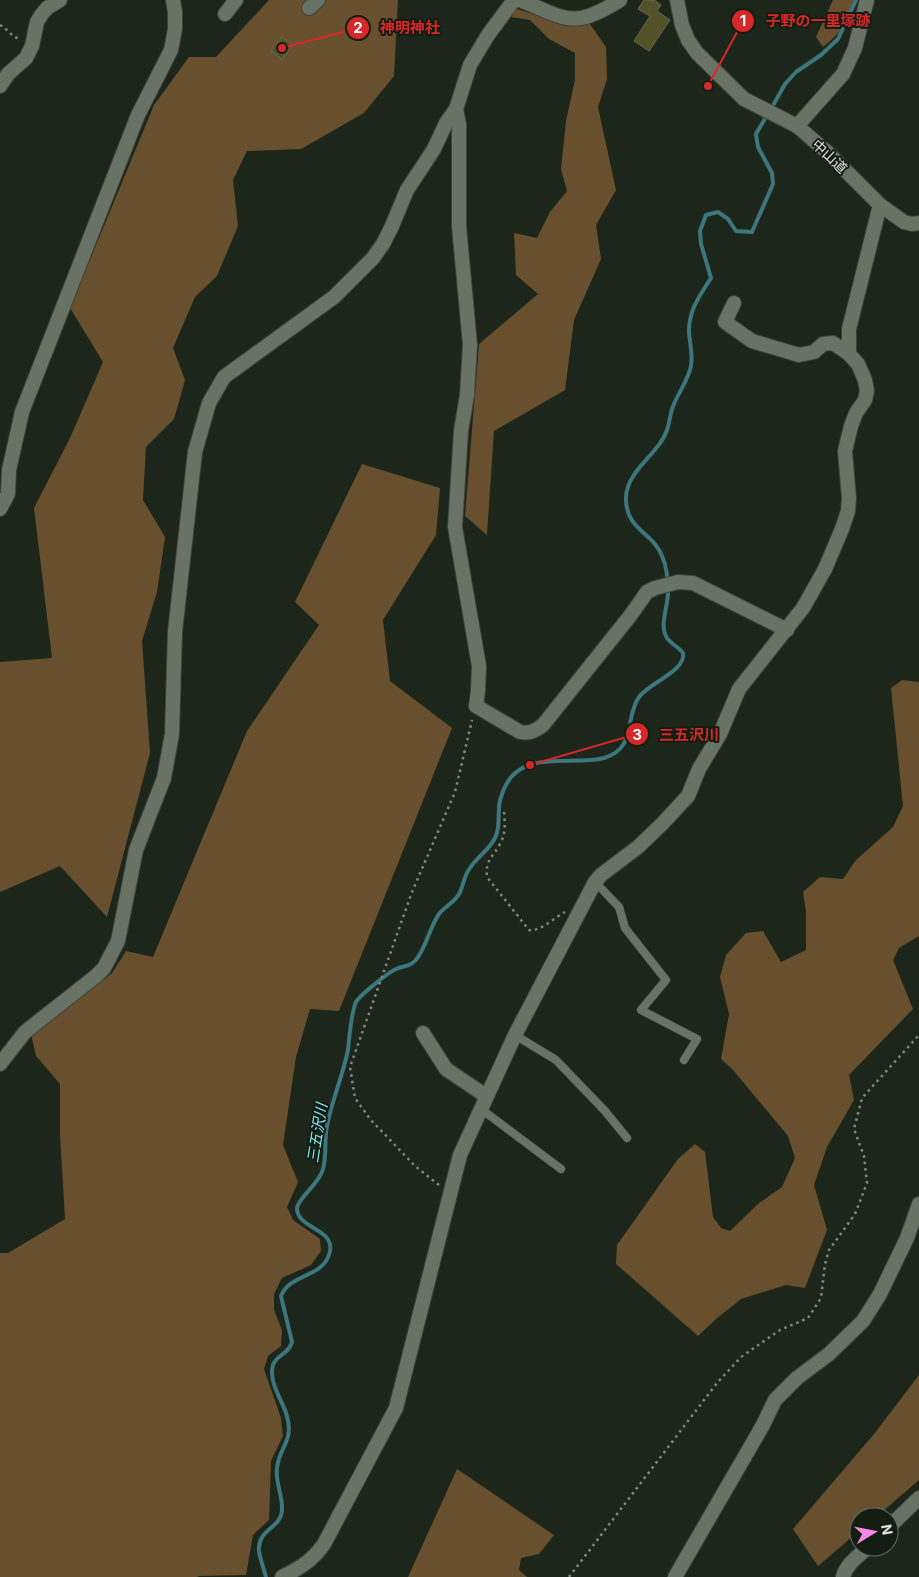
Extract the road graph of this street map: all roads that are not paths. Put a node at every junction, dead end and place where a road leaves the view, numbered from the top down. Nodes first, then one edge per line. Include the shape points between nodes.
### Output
1 (60, 0) edge
2 (174, 0) edge
3 (236, 0) edge
4 (514, 0) edge
5 (520, 0) edge
6 (620, 0) edge
7 (677, 0) edge
8 (868, 0) edge
9 (225, 14) dead end
10 (0, 86) edge
11 (456, 109) junction
12 (798, 126) junction
13 (880, 205) junction
14 (919, 223) edge
15 (734, 303) dead end
16 (848, 354) junction
17 (0, 509) edge
18 (787, 630) junction
19 (595, 882) junction
20 (423, 1034) dead end
21 (515, 1035) junction
22 (684, 1060) dead end
23 (0, 1064) edge
24 (484, 1102) junction
25 (627, 1138) dead end
26 (561, 1169) dead end
27 (919, 1204) edge
28 (919, 1498) edge
29 (899, 1517) edge
30 (857, 1557) edge
31 (282, 1577) edge
32 (675, 1577) edge
33 (843, 1577) edge

1 - 10 street via 42,14 26,58
2 - 17 street via 175,29 171,50 138,115 22,412 9,470 8,494
3 - 9 street
4 - 11 street via 470,65
5 - 6 street via 554,15 577,20
7 - 12 street, 中山道 via 682,25 697,53 744,99
8 - 12 street via 855,48 843,74
11 - 18 street via 459,124 459,226 470,346 455,527 479,666 476,706 520,732 528,734 537,729 647,592 659,586 676,582 702,586
11 - 23 street via 407,190 384,244 374,258 334,297 224,377 209,403 195,452 175,632 172,734 164,778 136,850 118,942 96,976 24,1032
12 - 13 street, 中山道
13 - 14 street, 中山道 via 904,222
13 - 16 street via 850,329
15 - 16 street via 725,322 752,341 799,355 833,343
16 - 18 street via 858,364 867,391 851,426 845,451 848,511 825,569
18 - 19 street via 739,689 688,796 638,847
19 - 21 street
19 - 22 lane via 619,907 625,928 666,980 641,1010 697,1039
20 - 24 street via 446,1069
21 - 24 street
21 - 25 lane via 556,1060 605,1110
24 - 26 lane
24 - 31 street via 460,1155 396,1408 316,1556 303,1567
27 - 32 street via 907,1238 863,1321 775,1400
28 - 29 street
30 - 33 street via 844,1571

